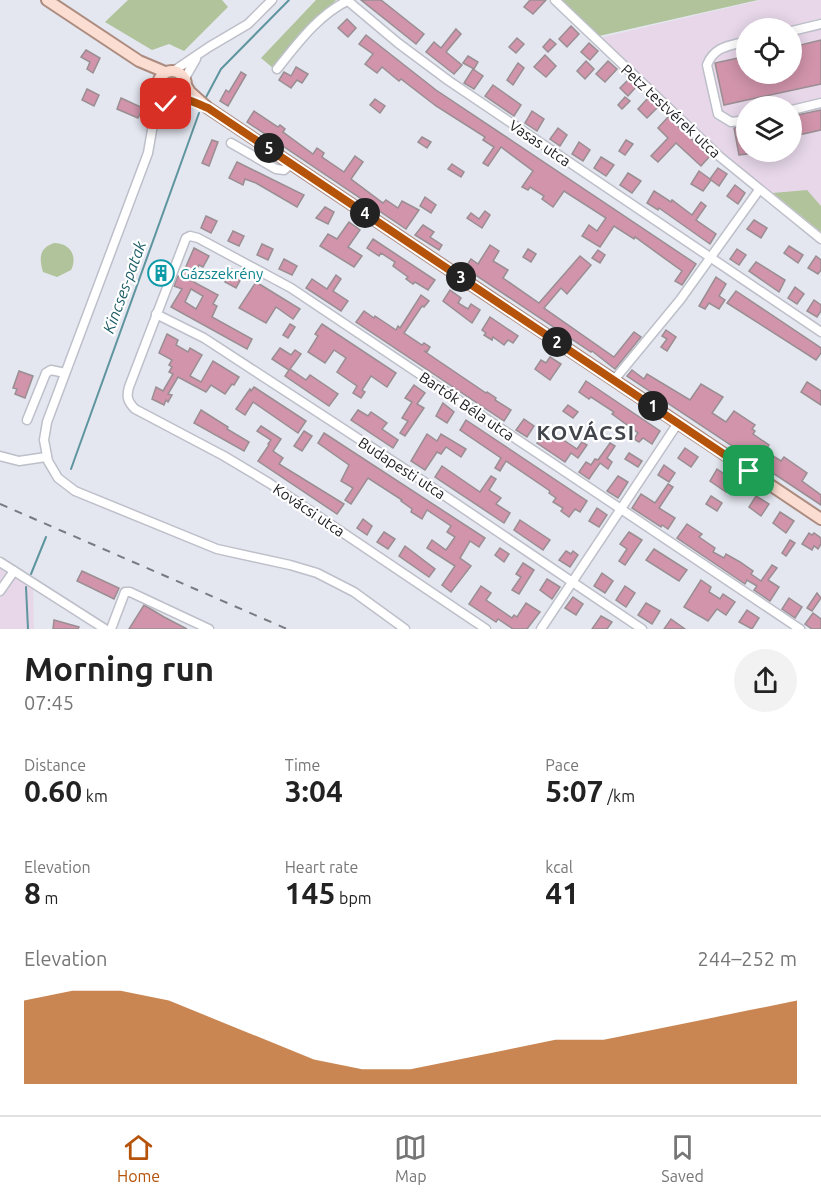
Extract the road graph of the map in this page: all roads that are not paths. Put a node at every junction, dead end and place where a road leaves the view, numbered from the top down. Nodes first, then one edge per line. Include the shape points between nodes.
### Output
1 (47, 0) edge
2 (273, 0) edge
3 (349, 0) edge
4 (555, 0) edge
5 (821, 24) edge
6 (802, 29) edge
7 (736, 44) edge
8 (199, 53) junction
9 (139, 61) junction
10 (277, 69) dead end
11 (170, 71) junction
12 (186, 82) junction
13 (158, 87) junction
14 (175, 98) junction
15 (195, 101) junction
16 (821, 103) edge
17 (802, 108) edge
18 (736, 121) edge
19 (154, 123) junction
20 (231, 143) dead end
21 (292, 163) junction
22 (759, 190) junction
23 (821, 239) edge
24 (711, 258) junction
25 (156, 314) junction
26 (821, 332) edge
27 (65, 373) junction
28 (614, 380) junction
29 (27, 420) dead end
30 (678, 423) junction
31 (0, 456) edge
32 (46, 456) junction
33 (620, 510) junction
34 (821, 519) edge
35 (0, 562) edge
36 (14, 571) junction
37 (573, 582) junction
38 (0, 591) edge
39 (105, 629) edge
40 (111, 629) edge
41 (209, 629) edge
42 (405, 629) edge
43 (486, 629) edge
44 (541, 629) edge
45 (642, 629) edge
46 (800, 629) edge

1 - 9 main road
2 - 8 street via 248,24
3 - 10 street, Vasas utca via 325,14
3 - 24 street, Vasas utca via 449,81
4 - 22 street, Petz testvérek utca via 688,128
5 - 6 street
7 - 18 street via 714,52 707,65 718,114
8 - 11 street
8 - 12 street
9 - 11 main road
9 - 13 main road
11 - 12 main road
11 - 13 main road via 159,79
12 - 14 main road
12 - 15 main road
13 - 14 main road via 164,96
13 - 19 street
14 - 15 main road
14 - 19 street
15 - 21 main road
16 - 17 street
19 - 27 street via 143,167
20 - 21 street via 276,169 284,170
21 - 28 main road
22 - 23 street, Petz testvérek utca
22 - 24 street
24 - 26 street, Vasas utca
24 - 28 street
25 - 33 street, Bartók Béla utca via 183,243 188,237 198,238 291,288
25 - 37 street, Budapesti utca via 204,338
25 - 43 street, Kovácsi utca via 129,387 128,399 135,409 269,483
27 - 29 street via 46,373
27 - 32 street via 45,428
28 - 30 main road
30 - 33 street
30 - 34 main road
31 - 32 street via 19,461
32 - 42 street via 58,478 82,495 217,549 316,573 354,592
33 - 37 street
33 - 46 street, Bartók Béla utca
35 - 36 street
36 - 38 street
36 - 39 street
37 - 44 street
37 - 45 street, Budapesti utca
40 - 41 street via 125,592 137,594

